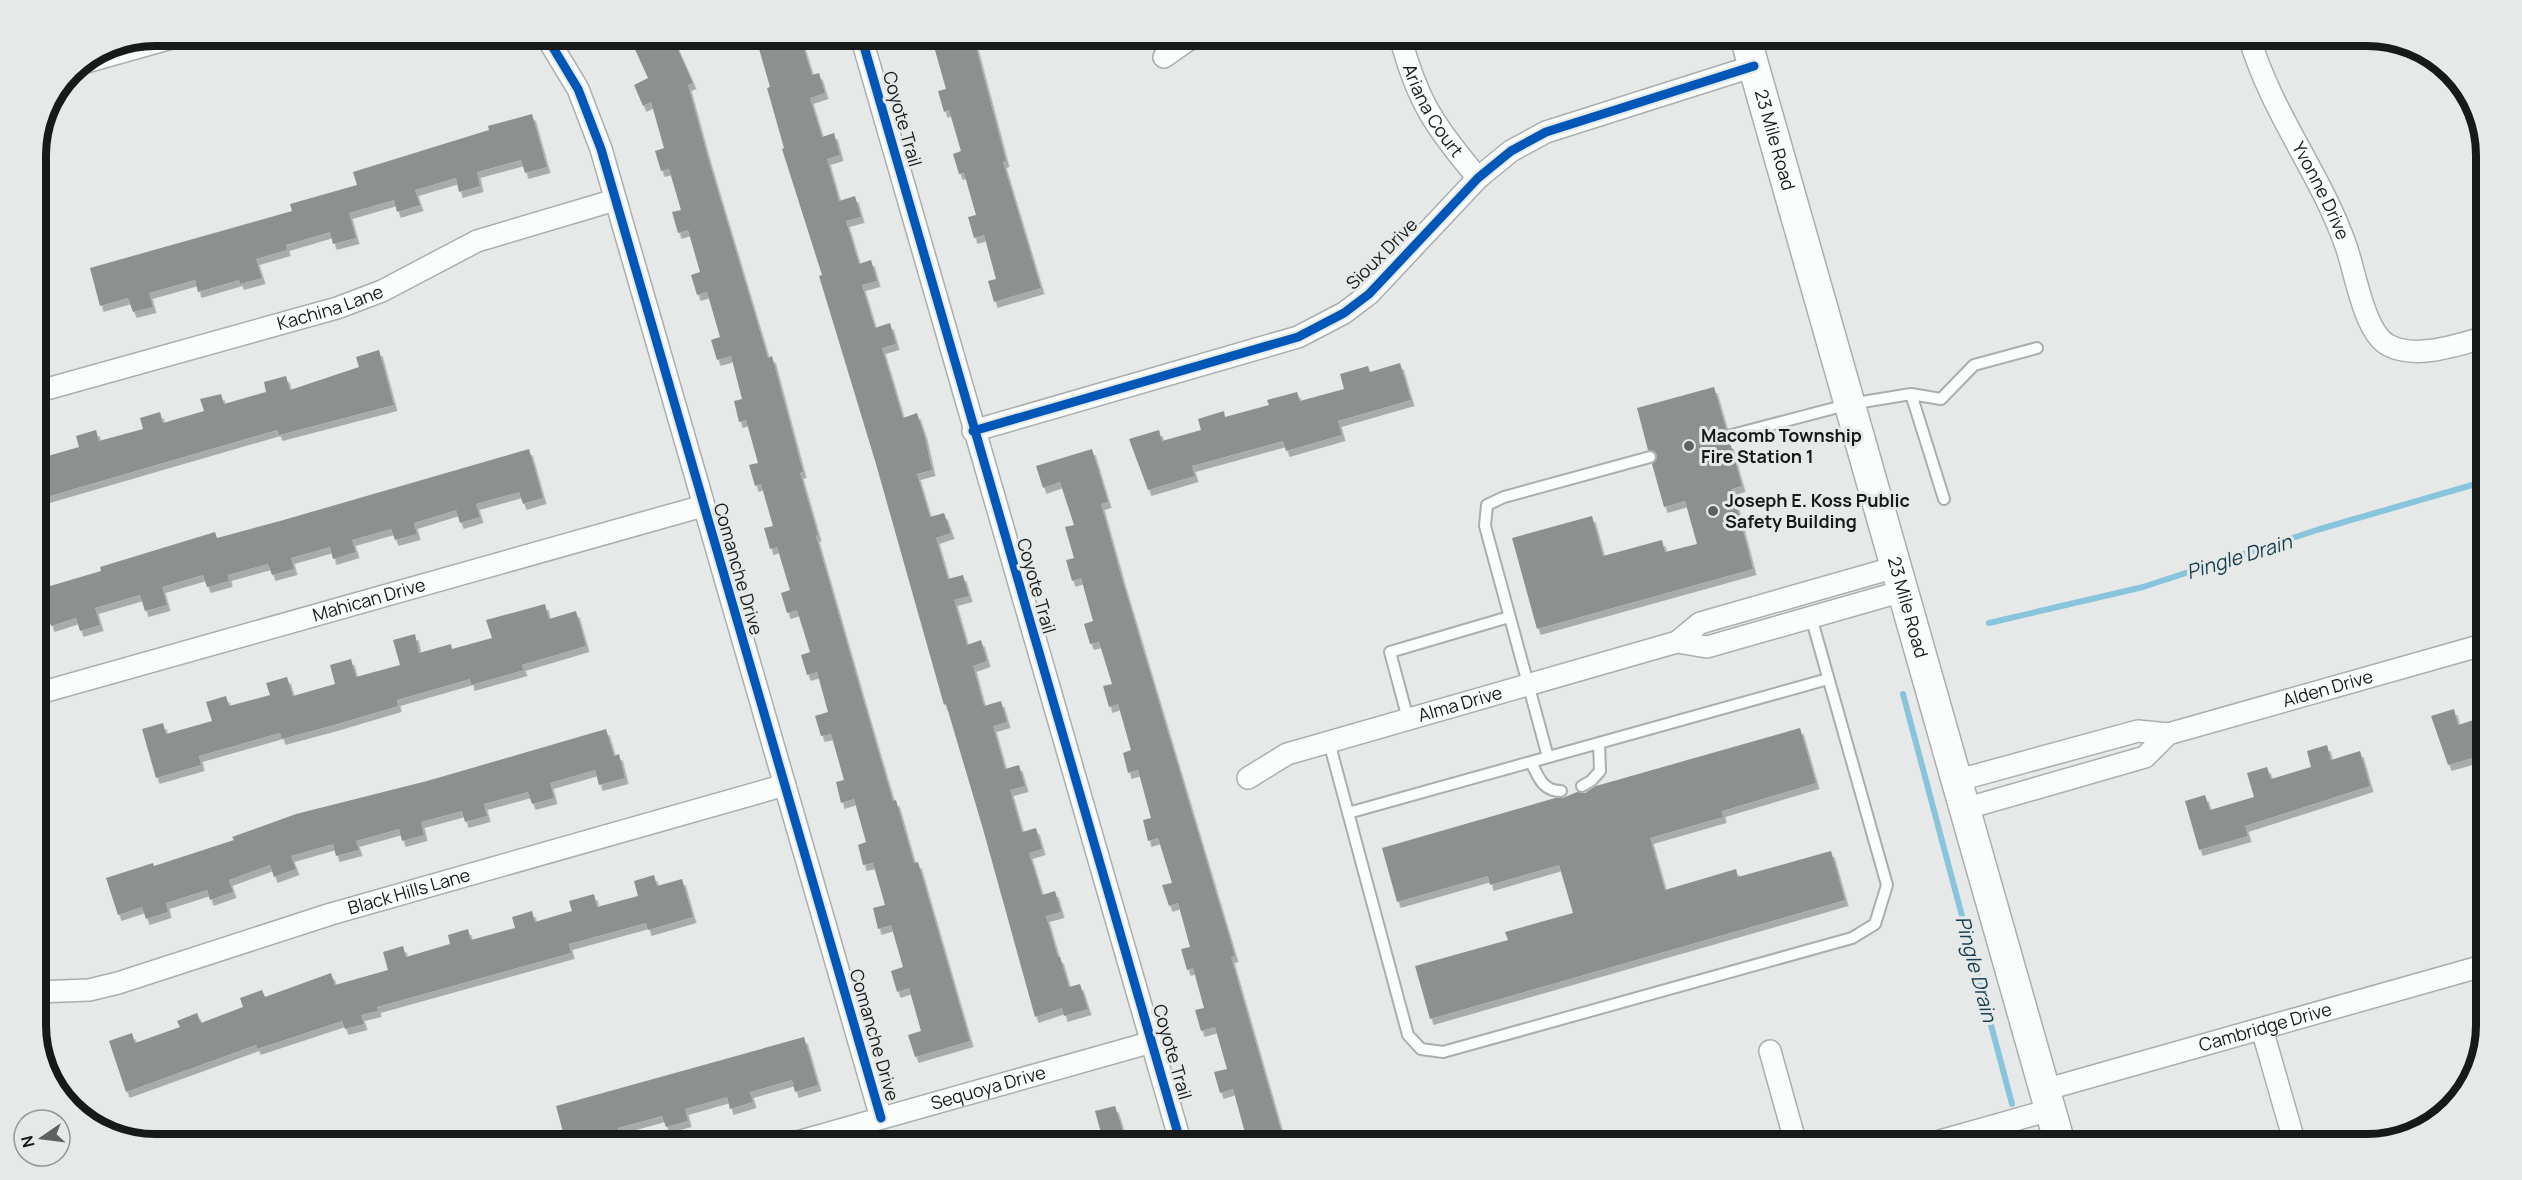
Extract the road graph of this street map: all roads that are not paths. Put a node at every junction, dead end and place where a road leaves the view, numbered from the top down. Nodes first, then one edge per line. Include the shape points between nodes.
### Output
1 (1403, 46) edge
2 (1748, 46) edge
3 (2253, 46) edge
4 (553, 47) edge
5 (864, 47) edge
6 (1179, 47) edge
7 (1164, 57) dead end
8 (1754, 66) junction
9 (1478, 178) junction
10 (615, 200) junction
11 (2475, 340) edge
12 (2037, 348) dead end
13 (47, 389) edge
14 (1911, 394) junction
15 (1850, 404) junction
16 (973, 431) junction
17 (1728, 436) dead end
18 (1650, 457) dead end
19 (1944, 499) dead end
20 (703, 506) junction
21 (1899, 579) junction
22 (1799, 610) junction
23 (1509, 617) junction
24 (2476, 647) edge
25 (1828, 679) junction
26 (1529, 684) junction
27 (47, 691) edge
28 (1408, 719) junction
29 (2169, 734) junction
30 (1329, 742) junction
31 (1599, 743) junction
32 (1548, 757) junction
33 (1531, 762) junction
34 (1248, 778) dead end
35 (784, 785) junction
36 (1582, 786) dead end
37 (1561, 791) dead end
38 (1959, 795) junction
39 (1348, 813) junction
40 (2476, 968) edge
41 (47, 992) edge
42 (2262, 1029) junction
43 (1152, 1042) junction
44 (1770, 1051) dead end
45 (2047, 1100) junction
46 (881, 1118) junction
47 (825, 1134) edge
48 (1178, 1134) edge
49 (1793, 1134) edge
50 (1956, 1134) edge
51 (2057, 1134) edge
52 (2292, 1134) edge

1 - 9 street, Ariana Court via 1409,70 1440,134
2 - 8 main road, 23 Mile Road
3 - 11 street, Yvonne Drive via 2272,101 2336,220 2379,339 2402,350 2444,348
4 - 10 street, Comanche Drive via 578,89 601,148
5 - 16 street, Coyote Trail
6 - 7 street
8 - 9 street, Sioux Drive via 1546,132 1511,151
8 - 15 main road, 23 Mile Road
9 - 16 street, Sioux Drive via 1369,294 1323,325 1298,337
10 - 13 street, Kachina Lane via 477,241 382,291 337,308
10 - 20 street, Comanche Drive
12 - 14 lane via 1974,365 1941,399
14 - 15 lane
14 - 19 lane
15 - 17 lane
15 - 21 main road, 23 Mile Road
16 - 43 street, Coyote Trail
18 - 23 lane via 1487,505 1485,526
20 - 27 street, Mahican Drive
20 - 35 street, Comanche Drive
21 - 22 street, Alma Drive
21 - 38 main road, 23 Mile Road
22 - 25 lane
22 - 26 street, Alma Drive via 1707,647 1677,642
23 - 26 lane
23 - 28 lane via 1390,652
24 - 29 street, Alden Drive
25 - 31 lane
25 - 39 lane via 1887,885 1875,924 1852,938 1443,1052 1421,1049 1408,1035
26 - 28 street, Alma Drive
26 - 32 lane
28 - 30 street, Alma Drive
29 - 38 street, Alden Drive via 2138,731
29 - 38 street, Alden Drive via 2145,757
30 - 34 street, Alma Drive via 1287,754
30 - 39 lane
31 - 32 lane
31 - 36 lane via 1600,771
32 - 33 lane
33 - 37 lane via 1541,783 1552,791
33 - 39 lane
35 - 41 street, Black Hills Lane via 331,914 118,983 89,990
35 - 46 street, Comanche Drive
38 - 45 main road, 23 Mile Road
40 - 42 street, Cambridge Drive
42 - 45 street, Cambridge Drive
42 - 52 street
43 - 46 street, Sequoya Drive
43 - 48 street, Coyote Trail
44 - 49 street
45 - 50 street, Cambridge Drive
45 - 51 main road, 23 Mile Road
46 - 47 street, Sequoya Drive

